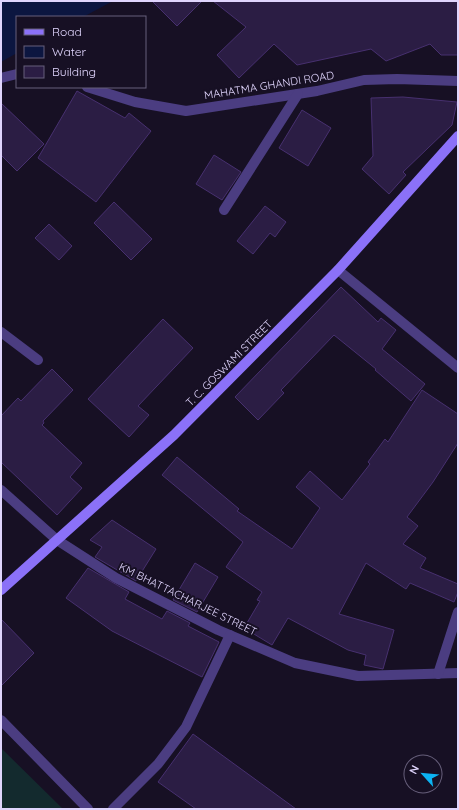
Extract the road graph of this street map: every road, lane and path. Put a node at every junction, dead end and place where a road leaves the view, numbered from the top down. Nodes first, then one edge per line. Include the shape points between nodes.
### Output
1 (16, 74) edge
2 (1, 78) edge
3 (458, 82) edge
4 (90, 88) edge
5 (298, 94) junction
6 (458, 136) edge
7 (224, 210) dead end
8 (338, 270) junction
9 (1, 332) edge
10 (38, 360) dead end
11 (458, 368) edge
12 (1, 490) edge
13 (57, 540) junction
14 (1, 590) edge
15 (458, 612) edge
16 (230, 635) junction
17 (438, 674) junction
18 (458, 674) edge
19 (1, 720) edge
20 (88, 809) edge
21 (113, 809) edge

1 - 2 street
3 - 5 street, MAHATMA GHANDI ROAD via 364,80
4 - 5 street, MAHATMA GHANDI ROAD via 135,102 186,111
5 - 7 street
6 - 8 street, T. C. GOSWAMI STREET
8 - 11 street
8 - 13 street, T. C. GOSWAMI STREET via 174,435
9 - 10 street
12 - 13 street, KM BHATTACHARJEE STREET
13 - 14 street, T. C. GOSWAMI STREET
13 - 16 street, KM BHATTACHARJEE STREET via 116,578
15 - 17 street
16 - 17 street, KM BHATTACHARJEE STREET via 295,662 358,676
16 - 21 street via 186,727 158,764
17 - 18 street, KM BHATTACHARJEE STREET
19 - 20 street

